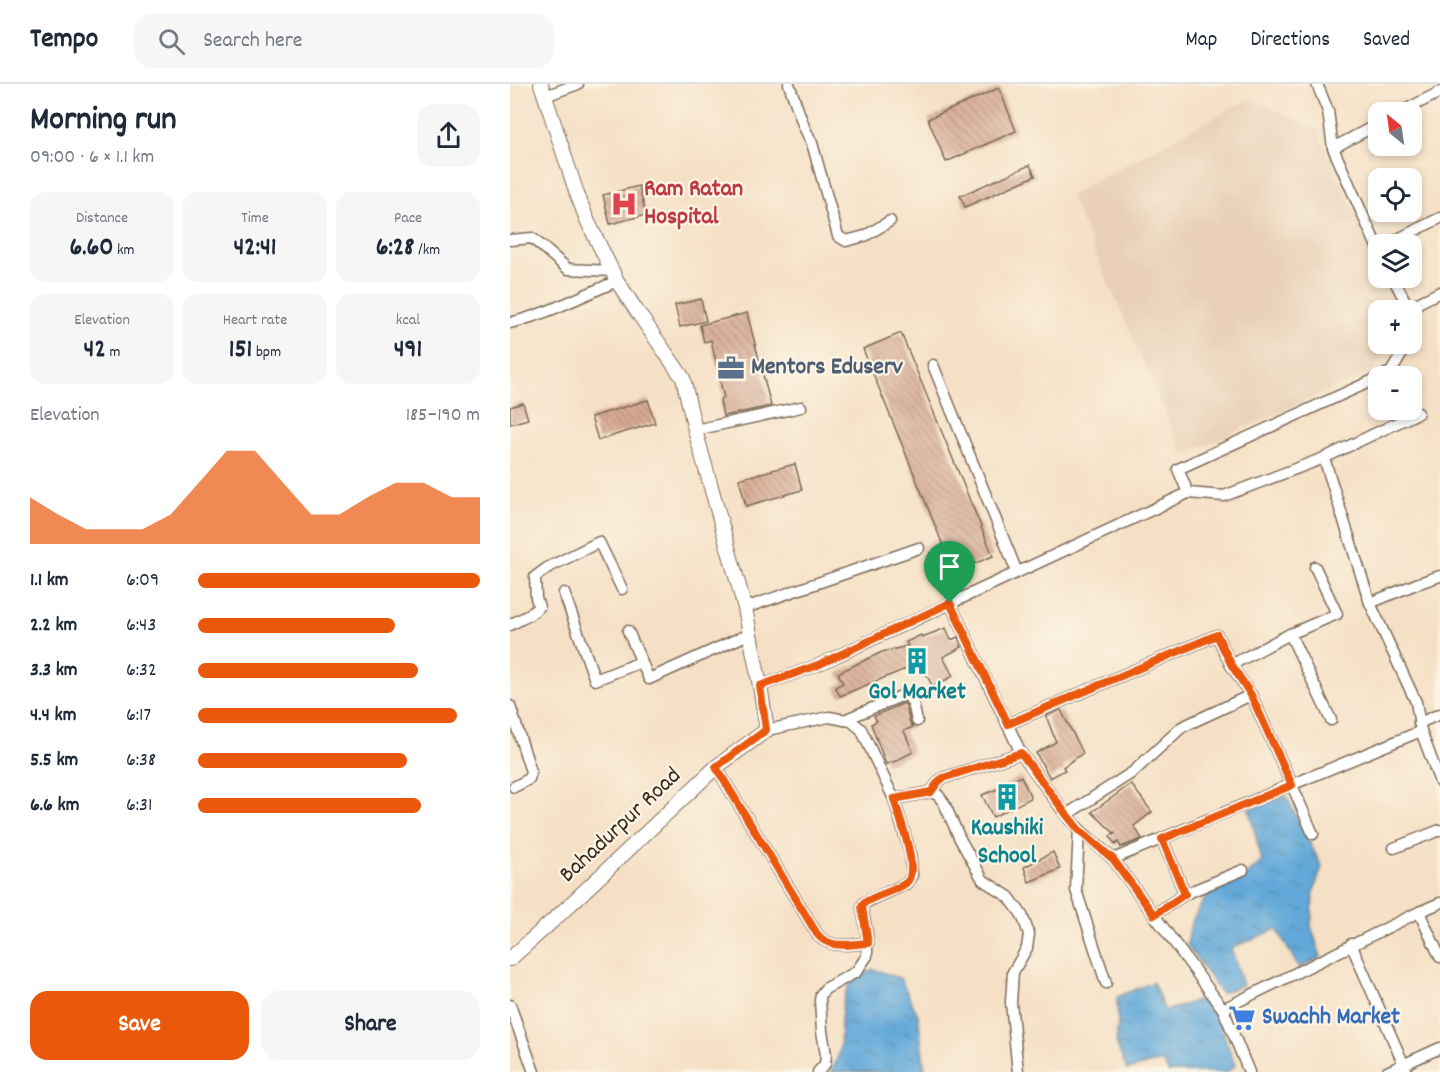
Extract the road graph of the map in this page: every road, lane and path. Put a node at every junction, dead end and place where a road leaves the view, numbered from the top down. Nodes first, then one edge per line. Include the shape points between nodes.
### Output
1 (578, 84) edge
2 (789, 84) edge
3 (1317, 84) edge
4 (543, 90) edge
5 (1440, 92) edge
6 (1420, 102) edge
7 (1368, 129) edge
8 (1332, 148) junction
9 (1440, 218) edge
10 (890, 221) dead end
11 (1371, 234) edge
12 (1408, 234) edge
13 (510, 240) edge
14 (615, 276) junction
15 (1440, 292) edge
16 (1422, 301) edge
17 (510, 323) edge
18 (933, 365) dead end
19 (1368, 382) edge
20 (801, 407) dead end
21 (1403, 420) edge
22 (695, 430) junction
23 (1323, 458) junction
24 (1188, 493) junction
25 (919, 548) dead end
26 (1315, 567) dead end
27 (1017, 572) junction
28 (1440, 576) edge
29 (622, 589) dead end
30 (564, 593) dead end
31 (950, 603) junction
32 (1370, 603) junction
33 (745, 608) junction
34 (510, 625) edge
35 (628, 631) dead end
36 (751, 633) junction
37 (1290, 634) junction
38 (641, 662) junction
39 (1231, 664) junction
40 (760, 686) junction
41 (1251, 695) junction
42 (510, 706) edge
43 (1440, 714) edge
44 (844, 720) junction
45 (1330, 720) dead end
46 (917, 721) dead end
47 (1008, 724) junction
48 (1420, 727) junction
49 (766, 730) junction
50 (1021, 753) junction
51 (716, 767) junction
52 (1440, 782) edge
53 (1292, 785) junction
54 (514, 787) dead end
55 (931, 792) junction
56 (894, 799) junction
57 (1066, 814) junction
58 (1079, 830) junction
59 (1440, 830) edge
60 (1313, 834) dead end
61 (1162, 839) junction
62 (1394, 848) dead end
63 (1113, 859) junction
64 (1243, 870) dead end
65 (1185, 894) junction
66 (1440, 903) edge
67 (1419, 912) junction
68 (1154, 915) junction
69 (868, 943) junction
70 (1351, 944) junction
71 (1440, 957) edge
72 (510, 959) edge
73 (1106, 983) dead end
74 (510, 1005) edge
75 (1223, 1009) junction
76 (1440, 1048) edge
77 (1406, 1068) edge
78 (534, 1072) edge
79 (818, 1072) edge
80 (1018, 1072) edge
81 (1249, 1072) edge
82 (1387, 1072) edge

1 - 4 street
2 - 10 street via 812,143 838,236 846,241 865,236
3 - 8 street via 1328,111
4 - 14 street via 577,194
5 - 6 street
7 - 8 street
8 - 11 street
9 - 12 street
13 - 14 street via 532,238 568,269
14 - 17 street via 567,303
14 - 22 street via 683,378
15 - 16 street
18 - 27 street
19 - 24 street via 1178,469
20 - 22 street
21 - 23 street
22 - 33 street
23 - 24 street via 1224,496
23 - 32 street
24 - 27 street
25 - 33 street
26 - 37 street via 1337,614
27 - 31 street
28 - 32 street
29 - 34 street via 599,542 535,577 539,607
30 - 38 street via 595,680
31 - 40 street via 818,665
31 - 47 street
32 - 48 street via 1416,702
33 - 36 street
35 - 38 street
36 - 38 street via 649,679
36 - 40 street
37 - 39 street
37 - 45 street
39 - 41 street
39 - 47 street via 1217,635
40 - 49 street
41 - 53 street
41 - 57 street via 1182,727 1133,772
42 - 54 street via 531,772 529,779
43 - 48 street
44 - 46 street via 906,694 913,703
44 - 49 street via 830,717
44 - 56 street via 861,729
47 - 50 street
48 - 52 street
48 - 53 street
49 - 51 street, Bahadurpur Road
50 - 55 street via 943,778
50 - 57 street
51 - 69 street via 822,940 832,945
51 - 72 street, Bahadurpur Road
53 - 60 street
53 - 61 street
55 - 56 street
55 - 80 street via 944,802 982,880 1010,897 1029,934 1027,948 1013,972 1011,1002
56 - 69 street via 910,852 912,875 906,884 864,903
57 - 58 street
58 - 63 street
58 - 73 street via 1076,890
59 - 62 street
61 - 63 street
61 - 65 street
63 - 68 street
64 - 65 street
65 - 68 street
66 - 67 street
67 - 70 street
67 - 71 street
68 - 75 street
69 - 79 street via 867,956 856,972 821,994 826,1055
70 - 75 street
70 - 77 street
74 - 78 street
75 - 81 street
76 - 77 street
77 - 82 street

